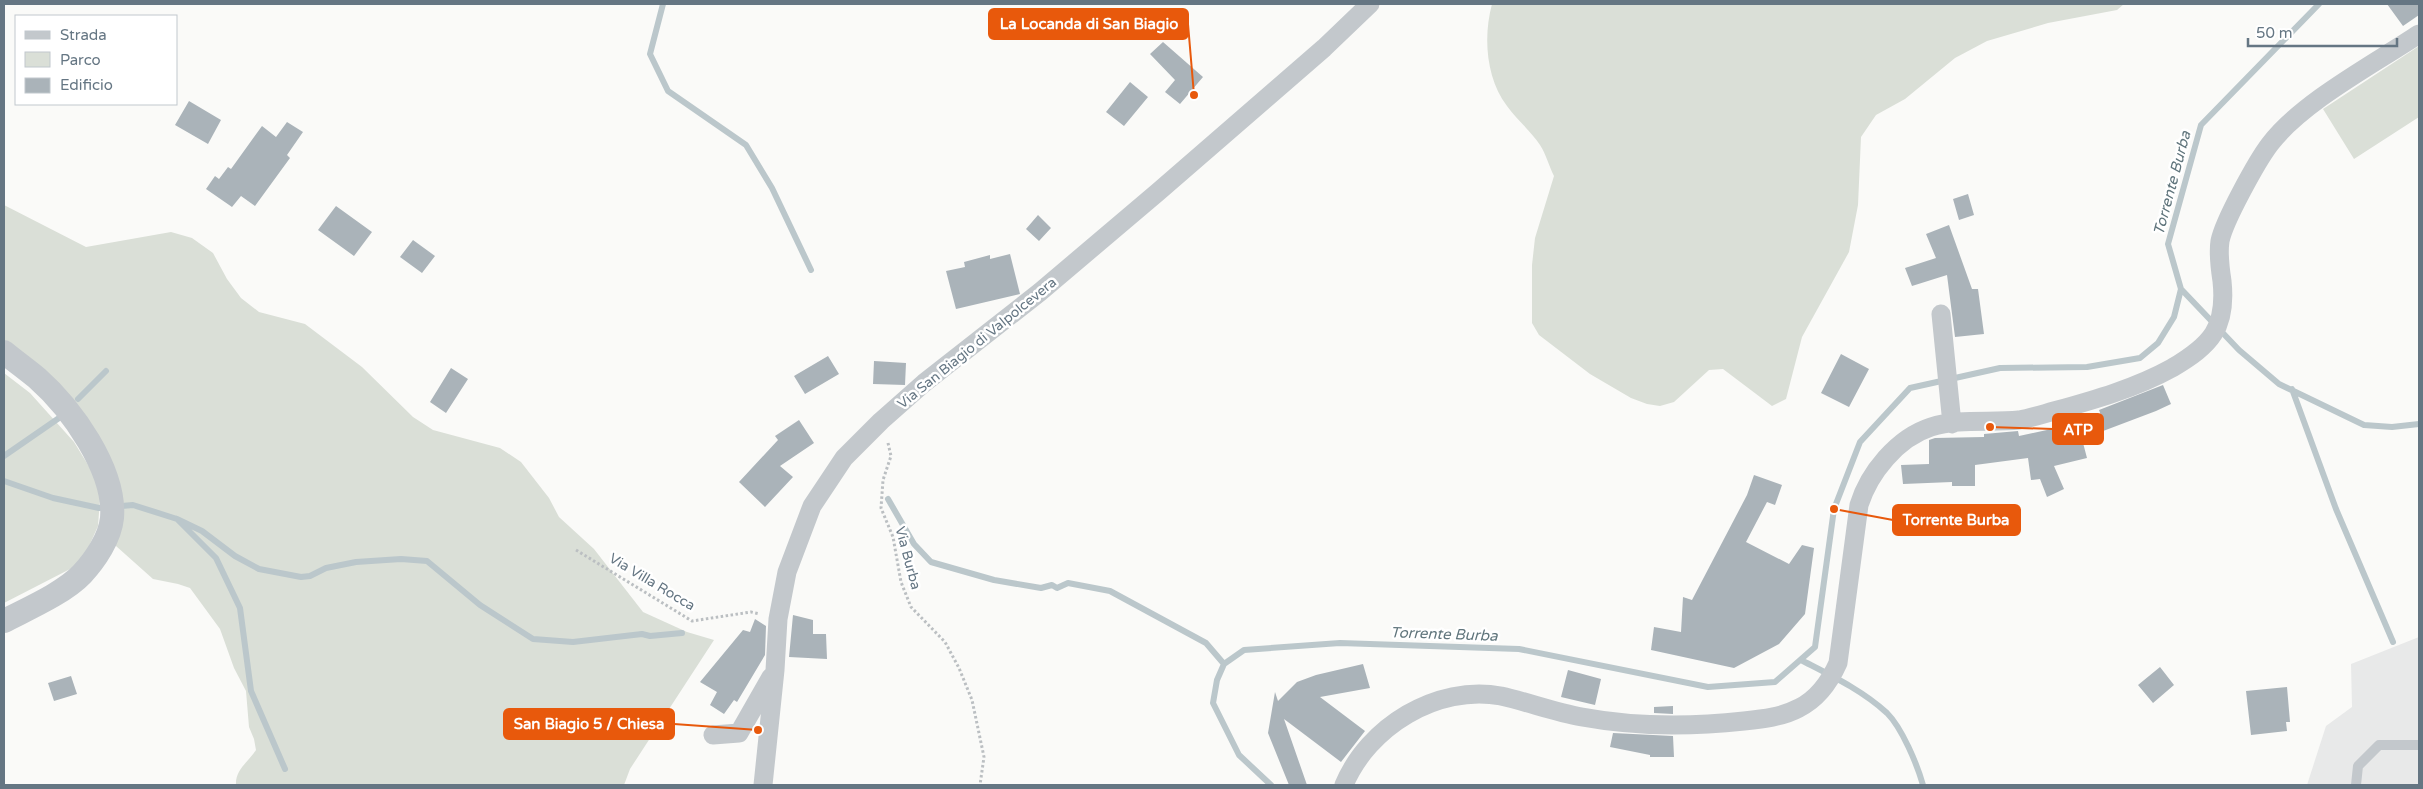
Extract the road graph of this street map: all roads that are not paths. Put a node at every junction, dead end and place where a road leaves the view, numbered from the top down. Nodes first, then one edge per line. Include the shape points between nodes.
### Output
1 (1361, 7) edge
2 (2419, 34) edge
3 (1941, 314) dead end
4 (4, 352) edge
5 (1952, 424) junction
6 (4, 620) edge
7 (775, 670) junction
8 (713, 734) dead end
9 (2419, 745) edge
10 (763, 785) edge
11 (1344, 785) edge
12 (2356, 785) edge

1 - 7 street, Via San Biagio di Valpolcevera via 1324,48 1077,261 924,383 844,458 812,506 787,572 778,619
2 - 5 street via 2300,113 2270,144 2226,222 2220,241 2224,303 2219,324 2208,342 2172,368 2133,386 2074,406 2020,420
3 - 5 street
4 - 6 street via 38,379 72,418 103,466 112,518 106,538 81,575 44,601
5 - 11 street via 1930,427 1908,440 1890,455 1863,491 1838,663 1826,684 1801,708 1763,719 1700,726 1657,725 1580,717 1500,696 1475,694 1428,705 1395,722 1371,742
7 - 8 street via 740,733
7 - 10 street, Via San Biagio di Valpolcevera
9 - 12 lane via 2379,744 2358,766

